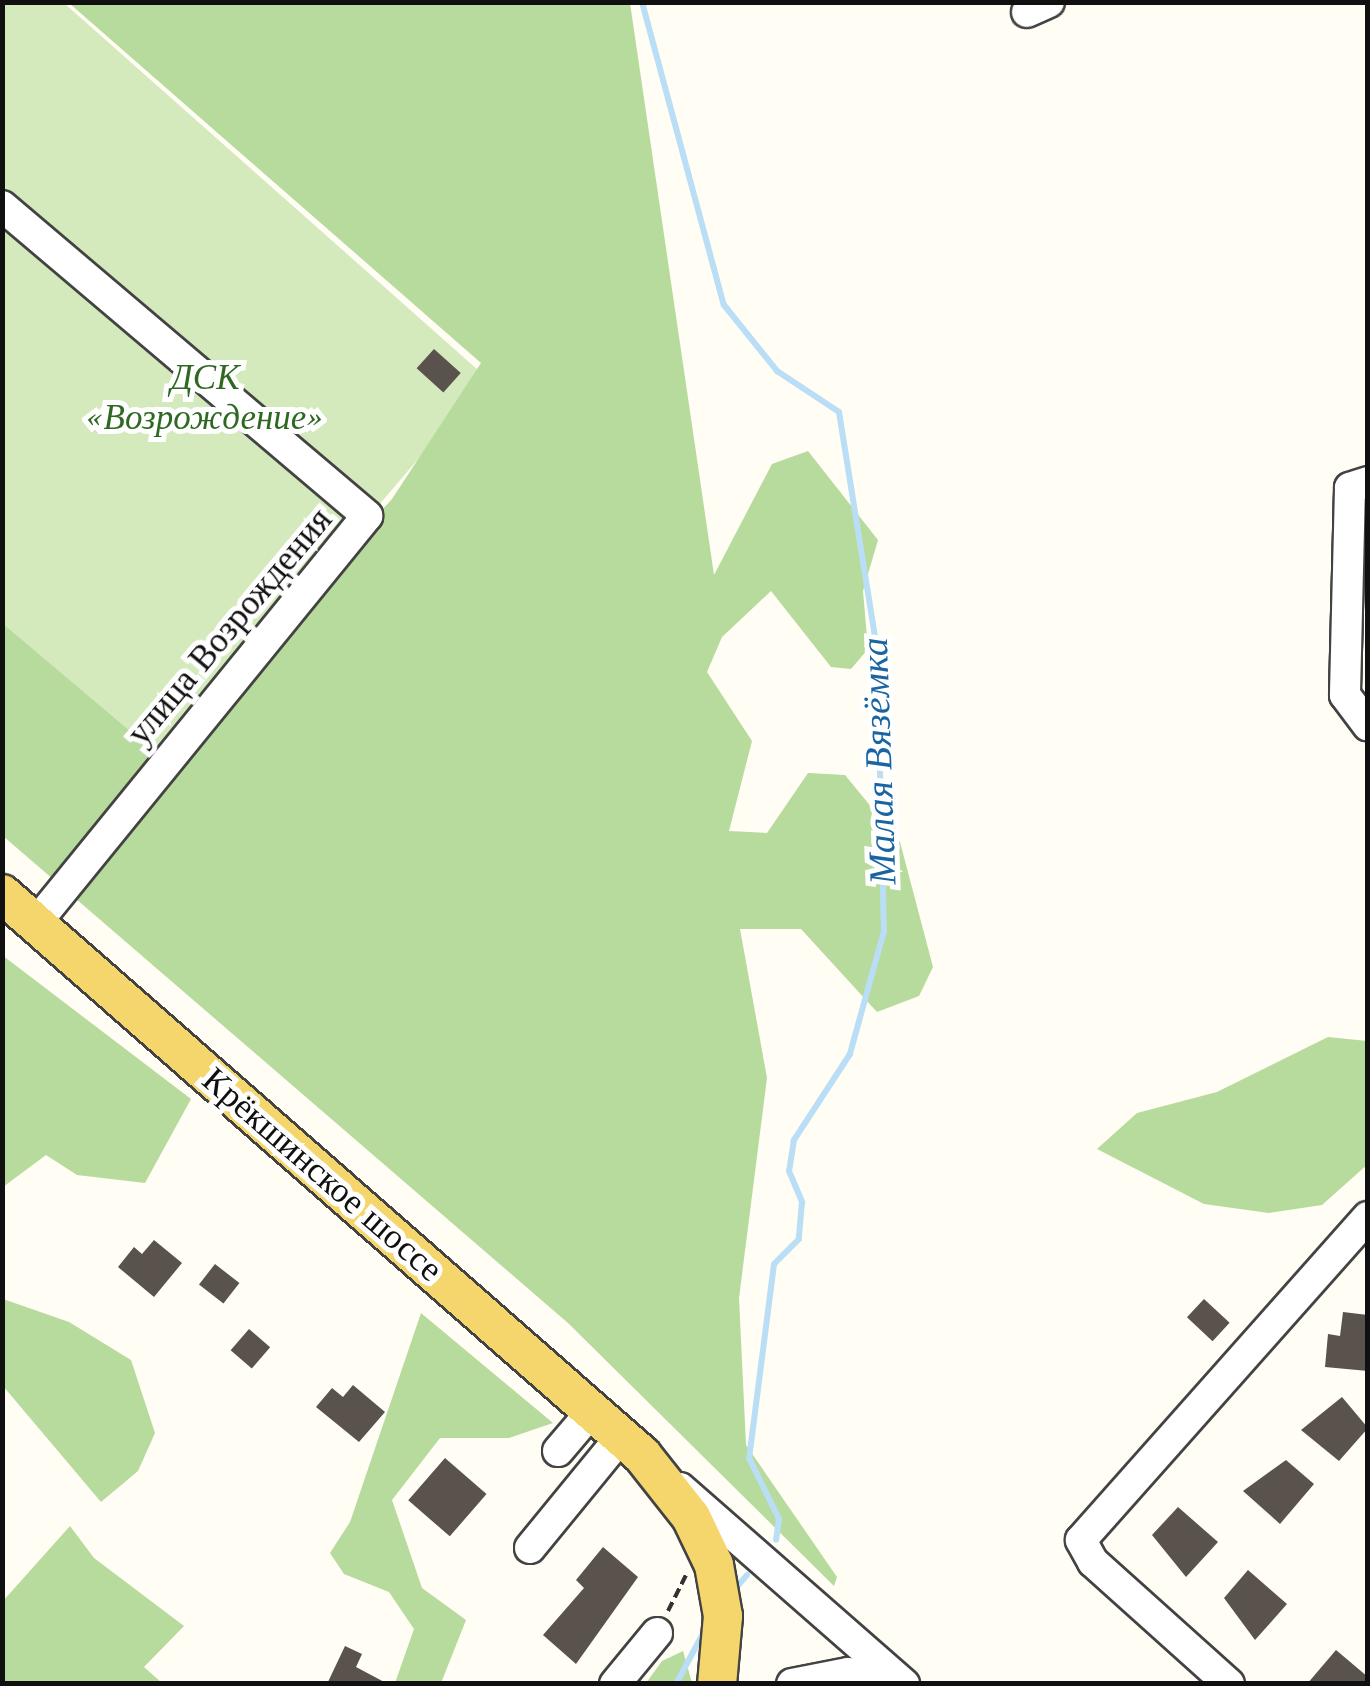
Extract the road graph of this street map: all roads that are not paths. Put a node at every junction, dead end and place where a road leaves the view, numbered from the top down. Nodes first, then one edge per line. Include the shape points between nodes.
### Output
1 (2, 206) edge
2 (1368, 482) edge
3 (1368, 726) edge
4 (2, 894) edge
5 (36, 923) junction
6 (1368, 1217) edge
7 (592, 1411) junction
8 (632, 1446) junction
9 (558, 1451) dead end
10 (530, 1548) dead end
11 (657, 1633) road end
12 (615, 1684) edge
13 (717, 1684) edge
14 (792, 1684) edge
15 (886, 1684) edge
16 (904, 1684) edge
17 (1229, 1684) edge

1 - 5 street, улица Возрождения via 367,516
2 - 3 street via 1350,488 1345,695
4 - 5 main road, Крёкшинское шоссе
5 - 7 main road, Крёкшинское шоссе
6 - 17 street via 1081,1540 1093,1562
7 - 8 main road, Крёкшинское шоссе
7 - 9 street
8 - 10 street
8 - 13 main road, Крёкшинское шоссе via 691,1518 714,1565 722,1616
8 - 16 street
11 - 12 street
14 - 15 street via 848,1673

